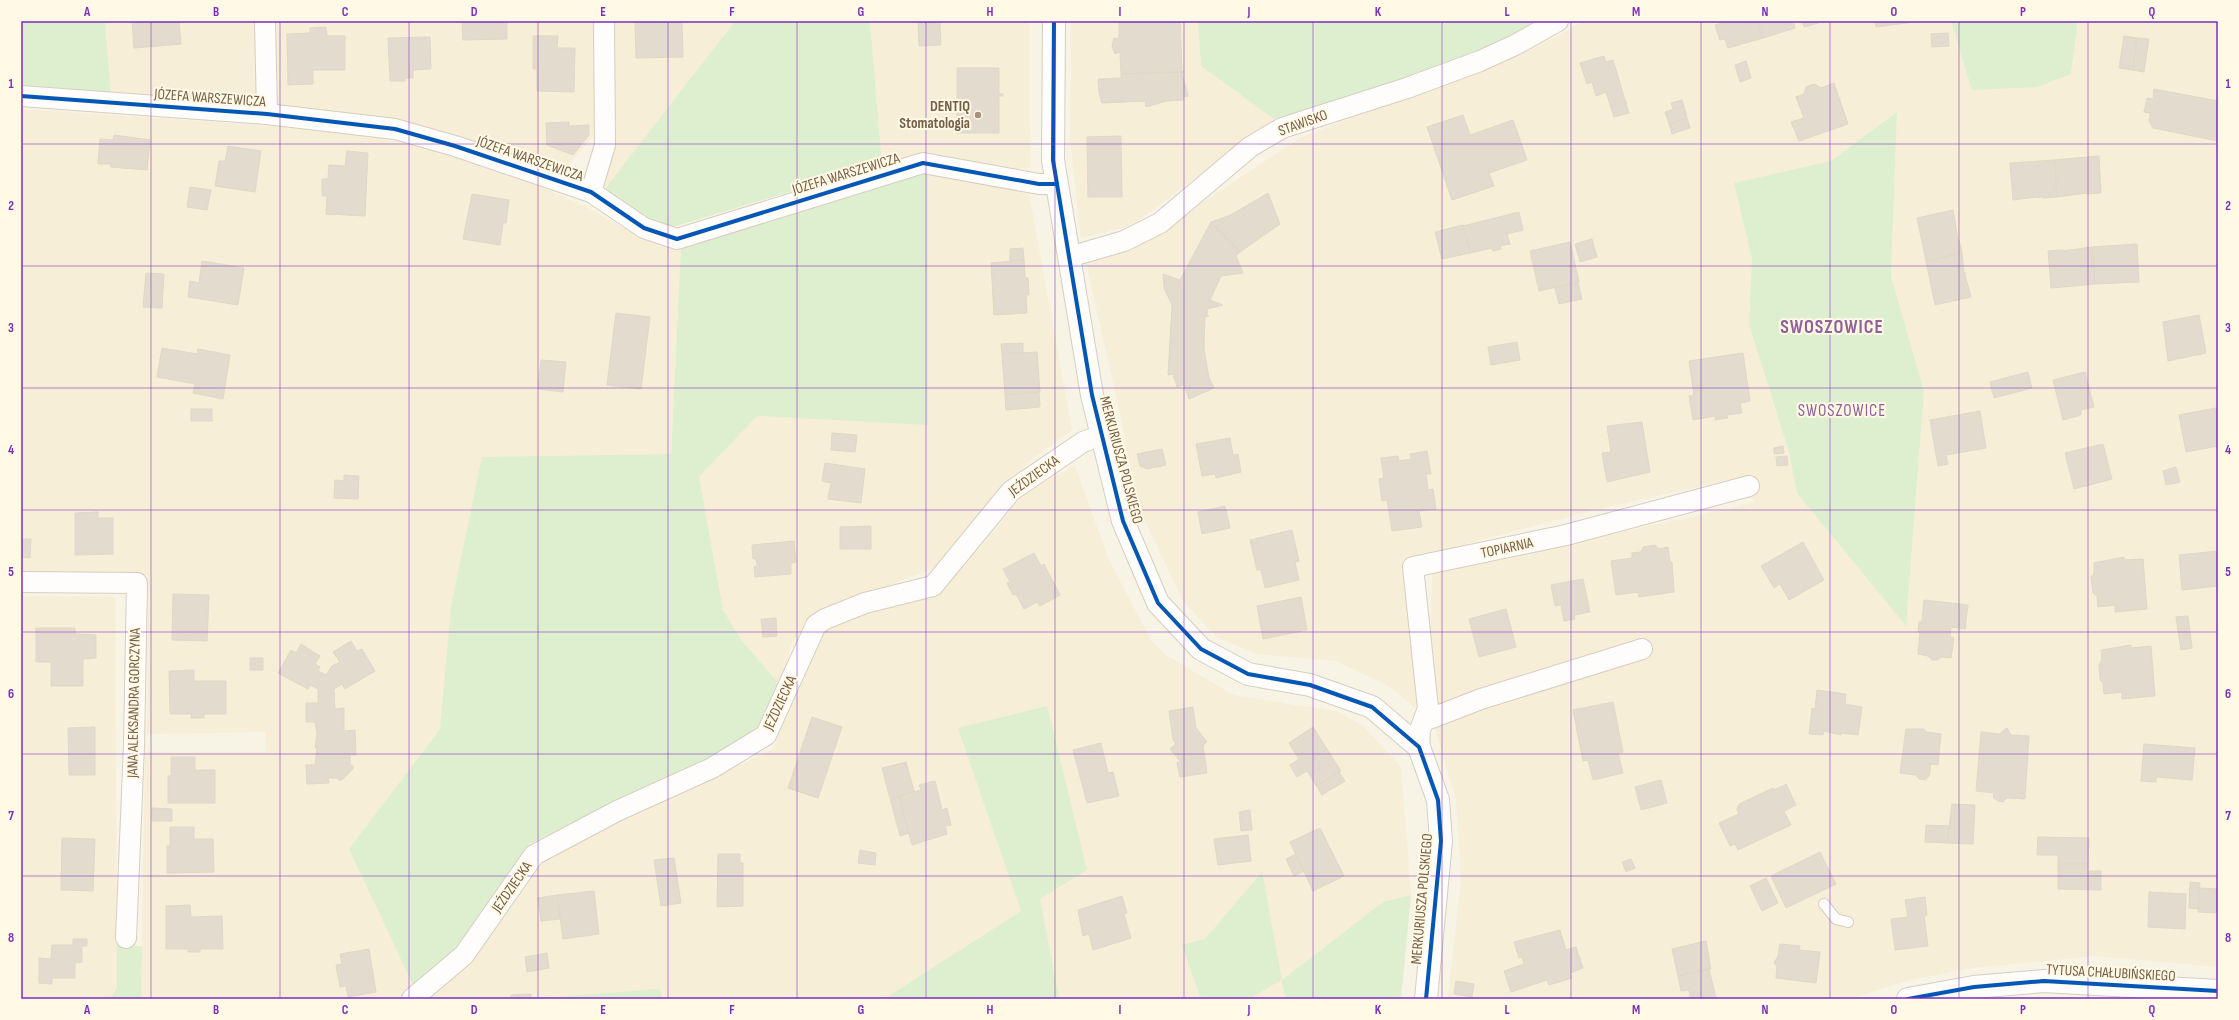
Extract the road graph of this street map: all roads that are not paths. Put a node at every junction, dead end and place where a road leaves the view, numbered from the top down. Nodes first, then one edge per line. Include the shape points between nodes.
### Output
1 (265, 21) edge
2 (604, 21) edge
3 (1054, 21) edge
4 (1558, 21) edge
5 (21, 96) edge
6 (267, 114) junction
7 (1057, 184) junction
8 (591, 192) junction
9 (1069, 257) junction
10 (1102, 436) junction
11 (1749, 486) dead end
12 (21, 582) edge
13 (1642, 649) dead end
14 (1424, 721) junction
15 (1419, 747) junction
16 (1824, 904) dead end
17 (1848, 922) dead end
18 (126, 938) dead end
19 (2218, 991) edge
20 (412, 999) edge
21 (1426, 999) edge
22 (1908, 999) edge

1 - 6 street
2 - 8 street via 605,145
3 - 7 street, MERKURIUSZA POLSKIEGO via 1054,160
4 - 9 street, STAWISKO via 1516,45 1480,61 1407,88 1282,128 1250,147 1160,223 1124,241
5 - 6 street, JÓZEFA WARSZEWICZA
6 - 8 street, JÓZEFA WARSZEWICZA via 395,129 455,146
7 - 8 street, JÓZEFA WARSZEWICZA via 1039,184 923,163 677,239 644,228
7 - 9 street, MERKURIUSZA POLSKIEGO
9 - 10 street, MERKURIUSZA POLSKIEGO via 1092,395
10 - 15 street, MERKURIUSZA POLSKIEGO via 1123,521 1158,603 1201,649 1248,674 1310,685 1372,707
10 - 20 street, JEŹDZIECKA via 1083,442 1011,491 933,586 865,603 816,625 766,735 712,768 616,811 534,855 464,956
11 - 14 street, TOPIARNIA via 1566,535 1413,567 1428,708
12 - 18 street, JANA ALEKSANDRA GORCZYNA via 137,583 134,745
13 - 14 street via 1481,699
14 - 15 street, TOPIARNIA via 1420,730
15 - 21 street, MERKURIUSZA POLSKIEGO via 1438,800 1441,841
16 - 17 lane via 1836,919
19 - 22 street, TYTUSA CHAŁUBIŃSKIEGO via 2044,981 1974,987

